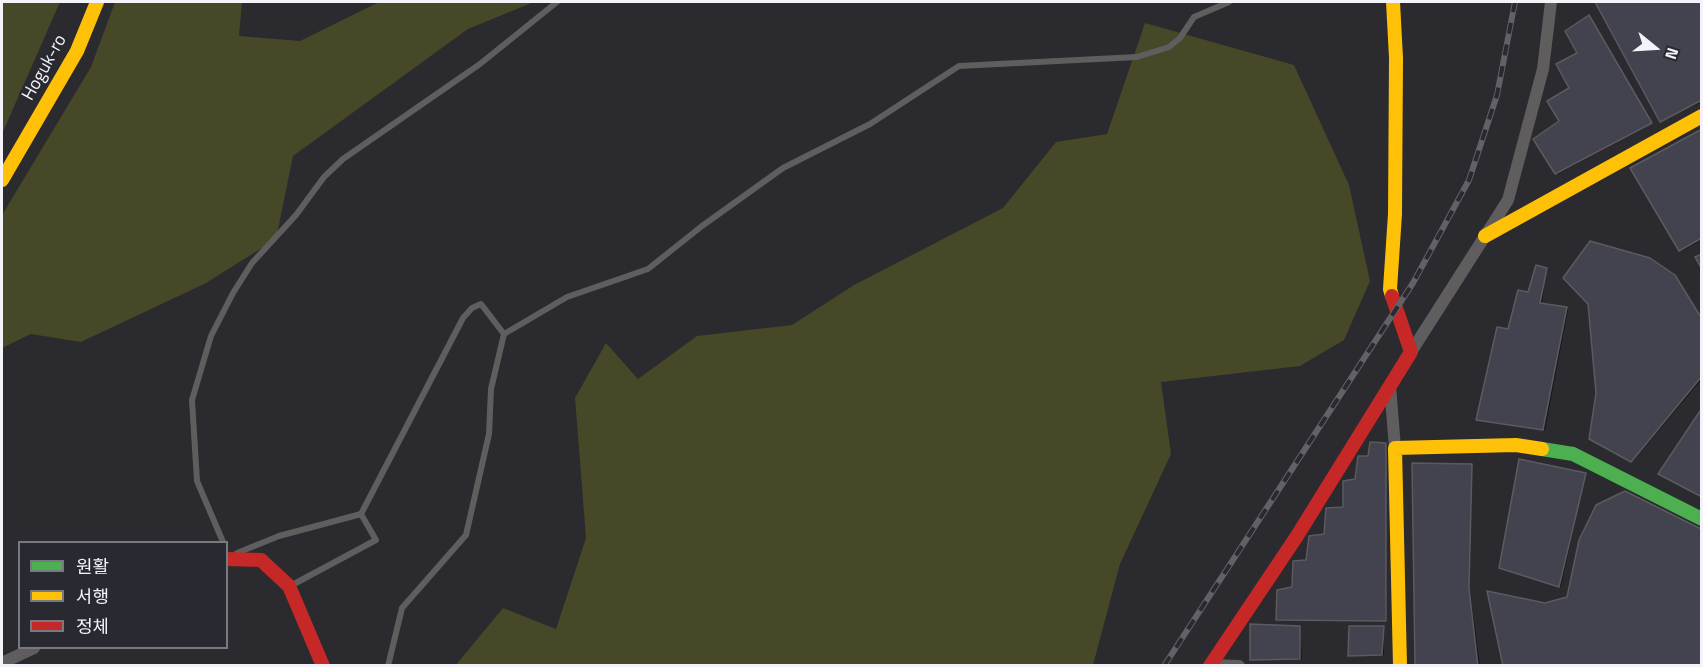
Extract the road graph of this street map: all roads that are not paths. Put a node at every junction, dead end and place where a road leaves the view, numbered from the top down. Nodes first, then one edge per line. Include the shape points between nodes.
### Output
1 (85, 2) edge
2 (97, 2) edge
3 (556, 2) edge
4 (1229, 2) edge
5 (1393, 2) edge
6 (1551, 2) edge
7 (1701, 116) edge
8 (2, 159) edge
9 (2, 180) edge
10 (1485, 236) junction
11 (504, 334) junction
12 (1411, 352) junction
13 (1390, 386) junction
14 (1395, 448) junction
15 (362, 514) junction
16 (1701, 519) edge
17 (222, 541) edge
18 (228, 556) edge
19 (228, 556) edge
20 (289, 586) junction
21 (31, 649) edge
22 (2, 663) edge
23 (1210, 665) edge
24 (323, 666) edge
25 (388, 666) edge
26 (1239, 666) edge
27 (1400, 666) edge

1 - 8 street, Hoguk-ro via 64,51
2 - 9 street, Hoguk-ro via 77,51
3 - 17 lane via 480,64 343,159 252,263 233,293 211,336 192,400 197,481
4 - 11 lane via 1194,17 1169,47 1137,57 959,66 870,124 783,168 648,268 567,297
5 - 12 street via 1395,214 1390,289
6 - 10 street via 1543,69 1508,200
7 - 10 street
10 - 12 street
11 - 15 lane via 481,304 463,318
11 - 25 lane via 491,389 489,434 466,535 402,608
12 - 13 street
13 - 14 street
13 - 23 street via 1297,536
14 - 16 street via 1516,445 1574,454
14 - 27 street
15 - 18 lane via 279,536
15 - 20 lane via 376,540
19 - 20 street via 261,560
20 - 24 street
21 - 22 street
23 - 26 street

